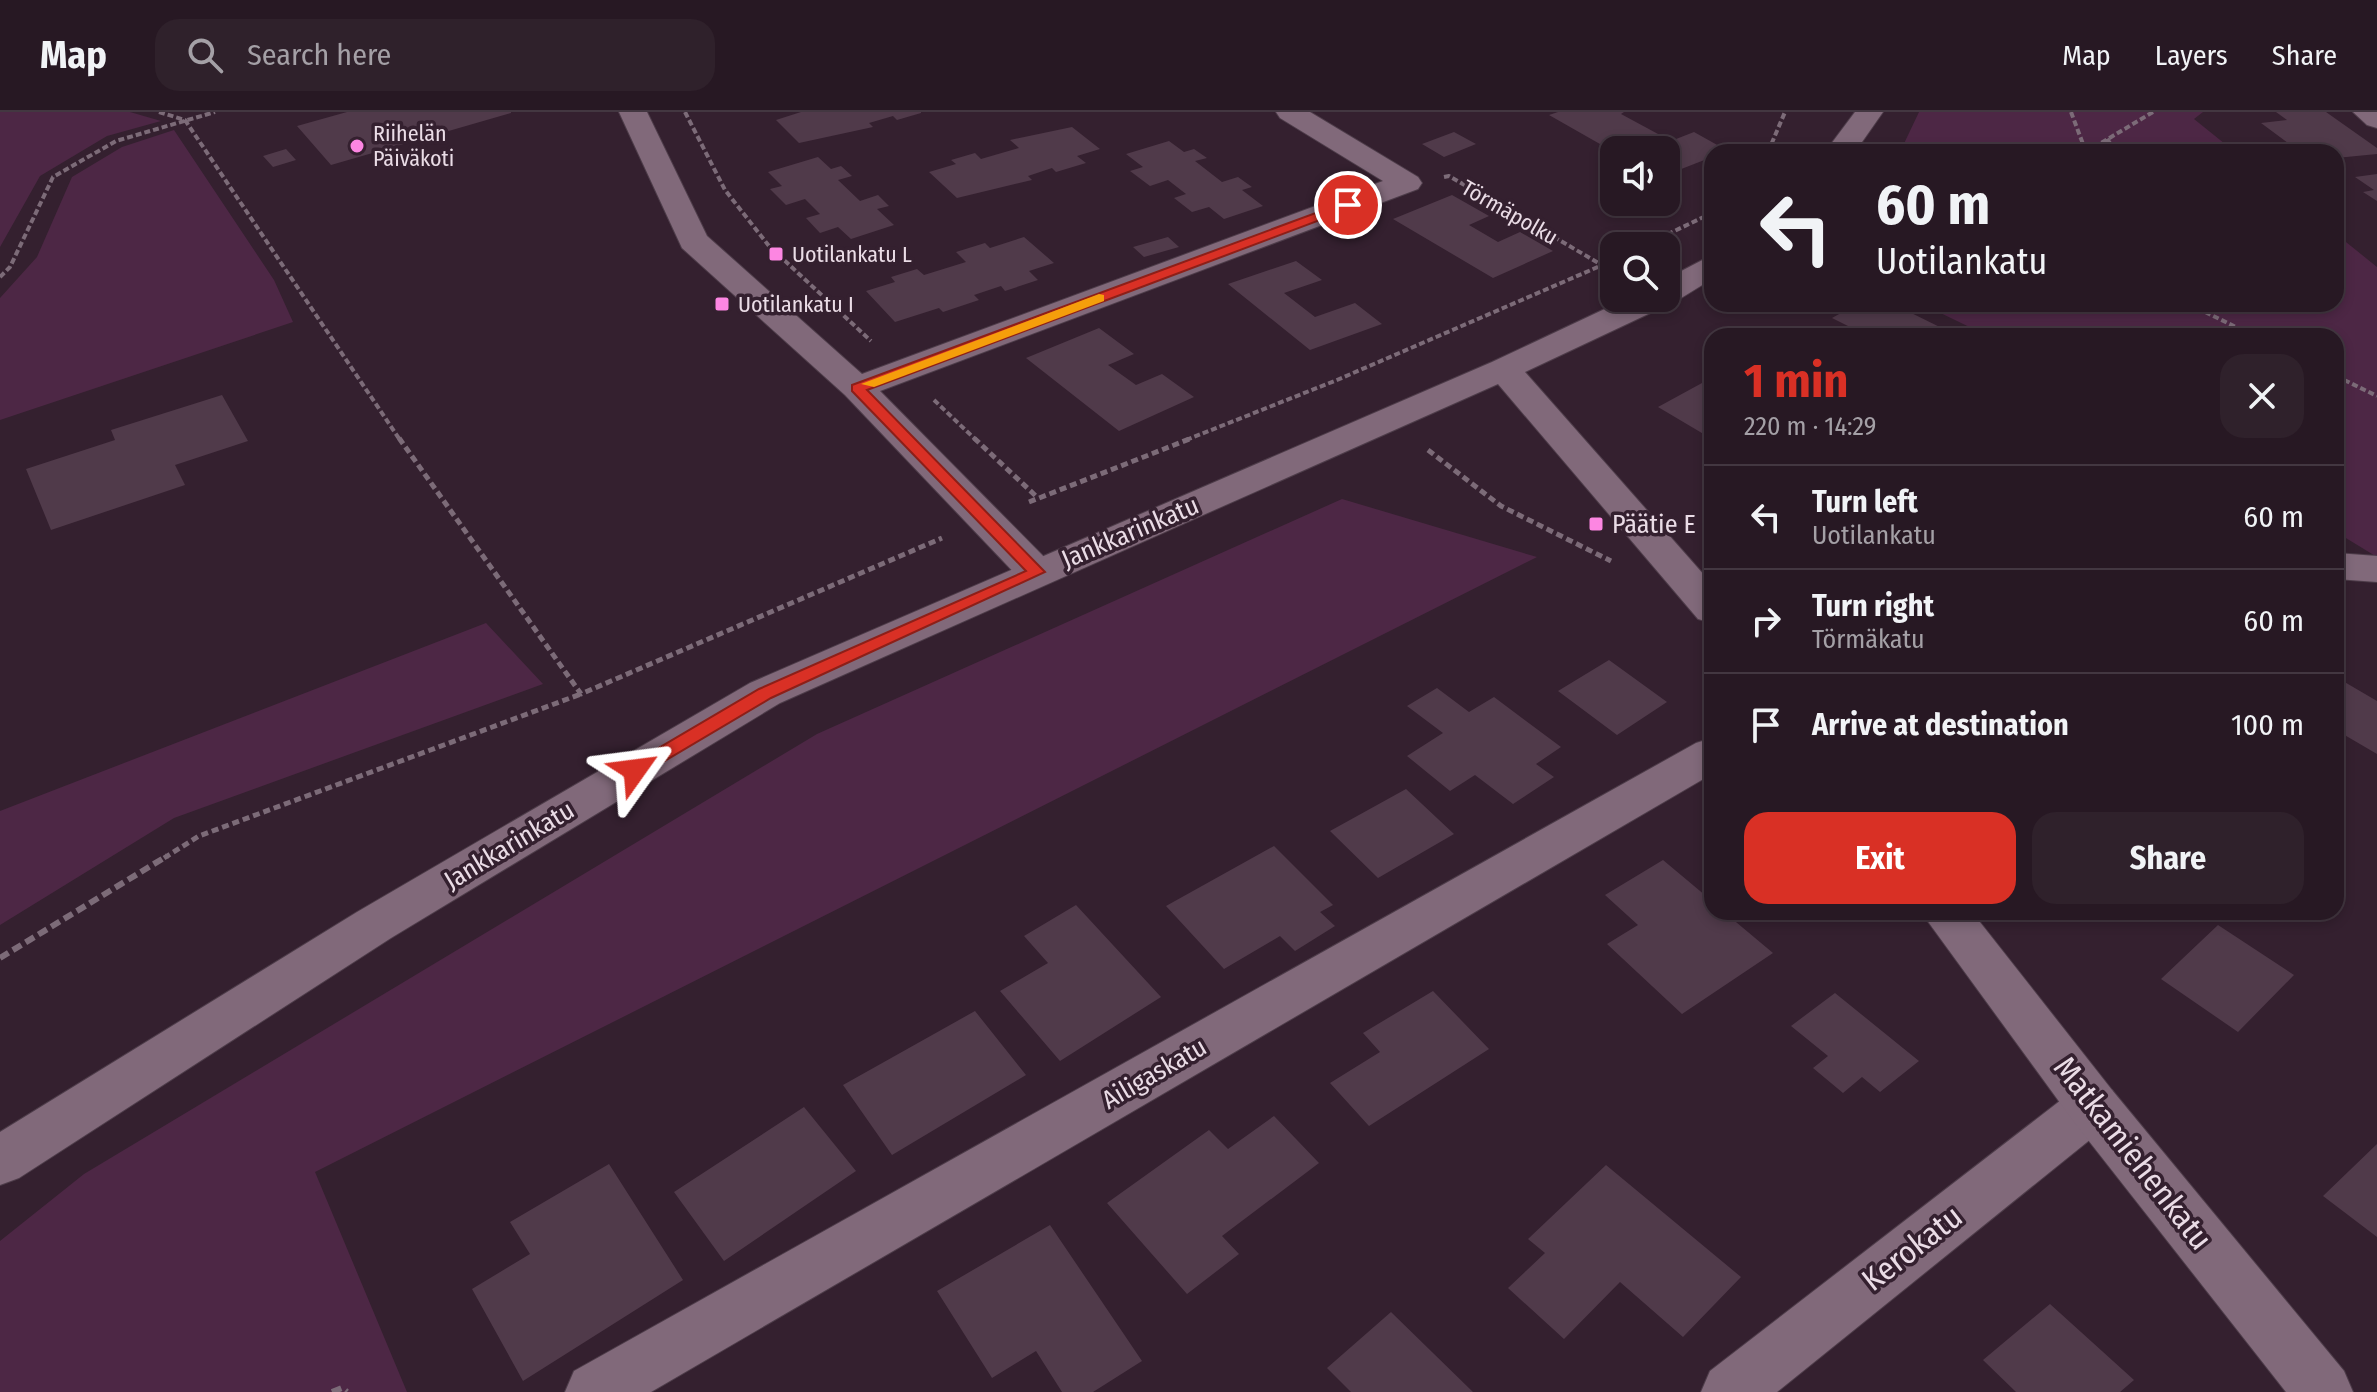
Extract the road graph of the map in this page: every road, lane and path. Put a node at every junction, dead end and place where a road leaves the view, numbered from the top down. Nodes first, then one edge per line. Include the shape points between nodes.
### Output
1 (159, 112) edge
2 (215, 112) edge
3 (633, 112) edge
4 (685, 112) edge
5 (1290, 112) edge
6 (1785, 112) edge
7 (1869, 112) edge
8 (2071, 112) edge
9 (2153, 112) edge
10 (2367, 112) edge
11 (2377, 119) edge
12 (185, 120) junction
13 (2107, 139) junction
14 (1771, 144) edge
15 (1846, 144) edge
16 (2083, 144) edge
17 (2099, 144) edge
18 (2110, 144) edge
19 (1407, 183) junction
20 (1704, 217) edge
21 (1672, 232) edge
22 (1600, 265) edge
23 (1600, 267) edge
24 (1704, 270) edge
25 (0, 277) edge
26 (1680, 284) edge
27 (1625, 312) edge
28 (2205, 312) edge
29 (2238, 328) edge
30 (1504, 369) junction
31 (903, 371) junction
32 (2344, 380) edge
33 (857, 388) junction
34 (2377, 396) edge
35 (1428, 450) dead end
36 (1038, 498) junction
37 (990, 523) junction
38 (1620, 565) dead end
39 (2344, 567) edge
40 (2377, 569) edge
41 (1036, 572) junction
42 (1704, 601) edge
43 (581, 694) junction
44 (1704, 759) edge
45 (1951, 920) edge
46 (0, 958) edge
47 (2093, 1106) junction
48 (0, 1161) edge
49 (332, 1392) edge
50 (347, 1392) edge
51 (595, 1392) edge
52 (1731, 1392) edge
53 (2323, 1392) edge

1 - 12 path
2 - 12 path
3 - 33 street via 693,241
4 - 31 path via 725,190 769,246
5 - 19 street
6 - 14 path
7 - 15 street
8 - 16 path
9 - 13 path
10 - 11 street
12 - 25 path via 116,141 53,177 10,267
12 - 43 path via 460,528
13 - 17 path
13 - 18 path
19 - 22 path, Törmäpolku via 1449,176
19 - 31 street
20 - 21 path
23 - 36 path via 1337,380
24 - 26 street
27 - 30 street, Jankkarinkatu
28 - 29 path
30 - 41 street, Jankkarinkatu
30 - 42 street
31 - 33 street
31 - 36 path
32 - 34 path
33 - 37 street
35 - 38 path via 1501,506
36 - 37 path
37 - 41 street
37 - 43 path via 950,534
39 - 40 street
41 - 48 street, Jankkarinkatu via 765,693 374,925
43 - 46 path via 199,836
44 - 51 street, Ailigaskatu
45 - 47 street, Matkamiehenkatu
47 - 52 street, Kerokatu
47 - 53 street, Matkamiehenkatu
49 - 50 path

